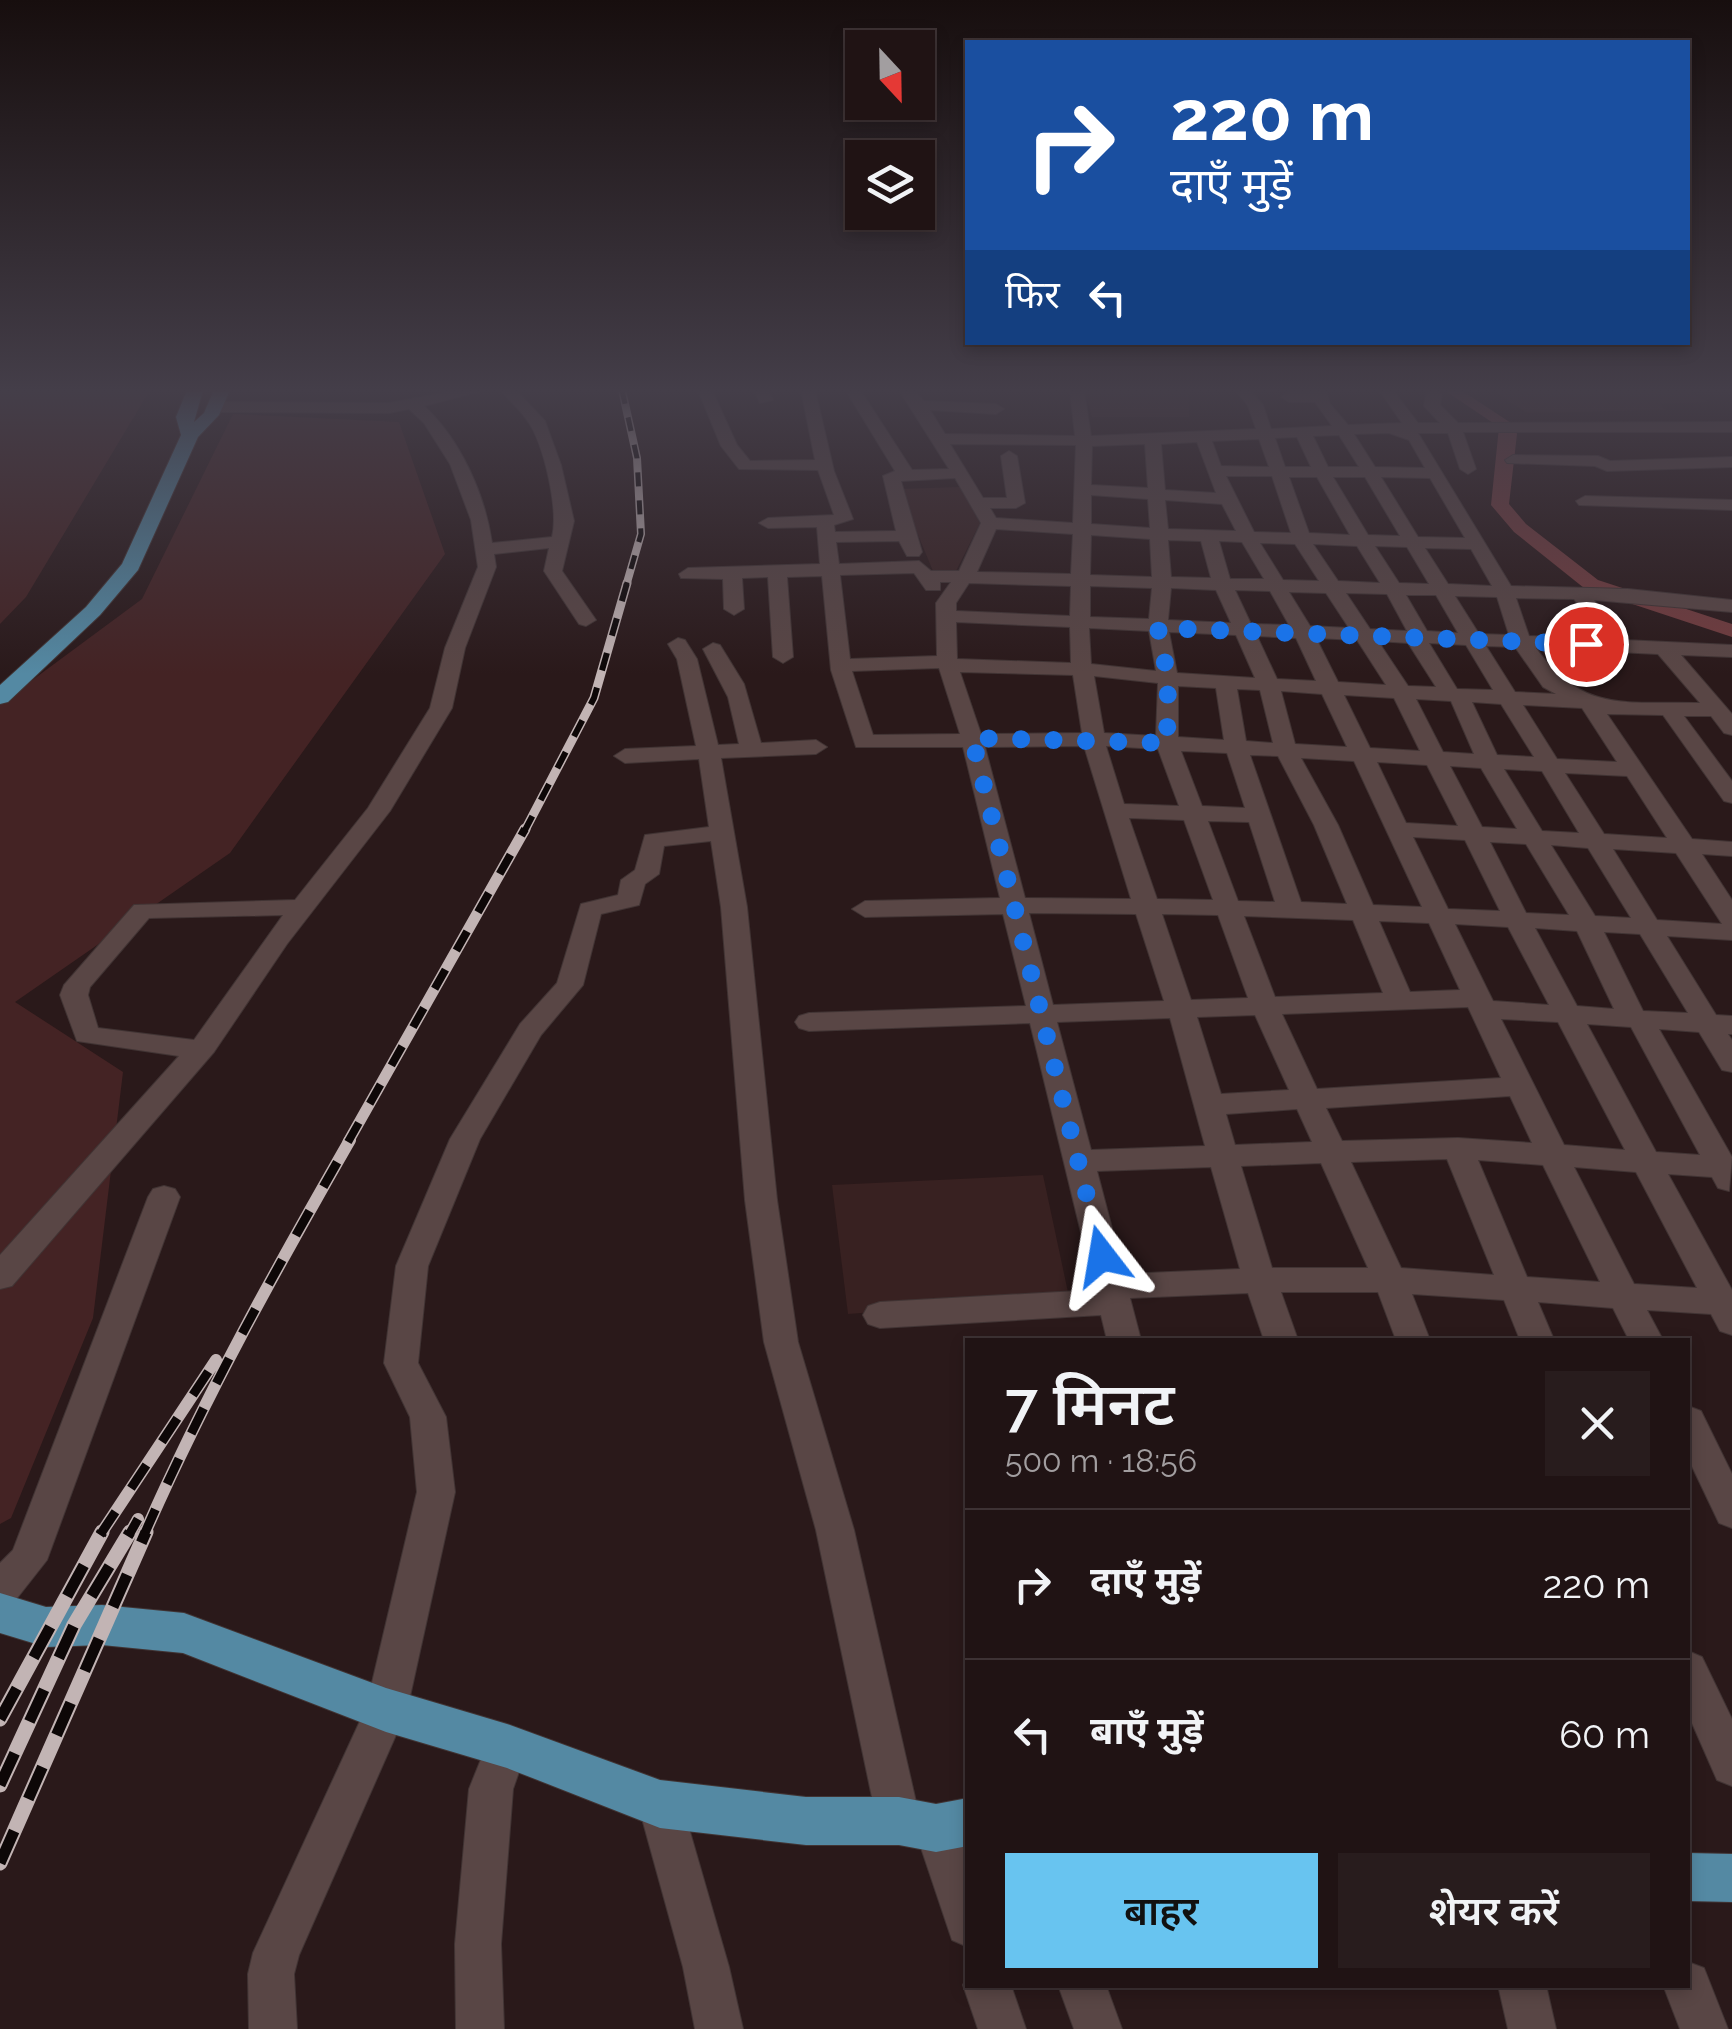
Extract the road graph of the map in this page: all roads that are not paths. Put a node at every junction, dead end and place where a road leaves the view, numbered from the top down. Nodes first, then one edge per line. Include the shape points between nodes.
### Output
1 (168, 485) edge
2 (466, 485) edge
3 (557, 485) edge
4 (828, 485) edge
5 (893, 485) edge
6 (968, 485) edge
7 (1013, 485) edge
8 (1082, 485) edge
9 (1156, 485) edge
10 (1223, 485) edge
11 (1285, 485) edge
12 (1328, 485) edge
13 (1378, 485) edge
14 (1443, 485) edge
15 (1082, 489) junction
16 (1155, 494) junction
17 (1229, 499) junction
18 (1585, 502) dead end
19 (1732, 505) edge
20 (985, 513) junction
21 (902, 516) junction
22 (768, 523) dead end
23 (833, 526) junction
24 (1081, 530) junction
25 (1157, 534) junction
26 (906, 536) junction
27 (1209, 536) junction
28 (1249, 537) junction
29 (1302, 539) junction
30 (1361, 540) junction
31 (1412, 541) junction
32 (560, 542) junction
33 (1476, 544) junction
34 (484, 549) junction
35 (831, 568) junction
36 (777, 571) junction
37 (732, 572) junction
38 (922, 572) junction
39 (688, 574) dead end
40 (964, 576) junction
41 (1081, 580) junction
42 (1162, 582) junction
43 (1224, 584) junction
44 (1278, 585) junction
45 (1333, 586) junction
46 (1395, 588) junction
47 (1440, 590) junction
48 (1505, 592) junction
49 (1580, 594) junction
50 (1732, 606) edge
51 (734, 609) dead end
52 (946, 609) junction
53 (586, 620) dead end
54 (1080, 622) junction
55 (1158, 628) junction
56 (1246, 631) junction
57 (1303, 633) junction
58 (1367, 634) junction
59 (1417, 636) junction
60 (1470, 638) junction
61 (1520, 640) junction
62 (678, 644) dead end
63 (1618, 646) junction
64 (1664, 648) junction
65 (713, 649) dead end
66 (1732, 651) edge
67 (783, 658) dead end
68 (1215, 661) junction
69 (947, 664) junction
70 (840, 665) junction
71 (1082, 669) junction
72 (1168, 678) junction
73 (1268, 685) junction
74 (1330, 689) junction
75 (1402, 693) junction
76 (1455, 696) junction
77 (0, 697) edge
78 (1506, 698) junction
79 (1590, 704) junction
80 (1668, 708) junction
81 (1717, 710) junction
82 (1732, 728) edge
83 (972, 738) junction
84 (1094, 739) junction
85 (1167, 743) junction
86 (816, 747) dead end
87 (1236, 747) junction
88 (1286, 750) junction
89 (751, 751) junction
90 (708, 754) junction
91 (1360, 754) junction
92 (625, 756) dead end
93 (1435, 758) junction
94 (1488, 761) junction
95 (1547, 765) junction
96 (1634, 770) junction
97 (1732, 796) edge
98 (1115, 811) junction
99 (1192, 812) junction
100 (1258, 815) junction
101 (1395, 830) junction
102 (722, 833) junction
103 (1476, 835) junction
104 (1531, 838) junction
105 (1596, 841) junction
106 (1684, 844) junction
107 (1732, 848) edge
108 (1013, 903) junction
109 (1146, 906) junction
110 (303, 907) junction
111 (865, 909) dead end
112 (1231, 909) junction
113 (1291, 912) junction
114 (1362, 914) junction
115 (1436, 917) junction
116 (1732, 919) edge
117 (1518, 921) junction
118 (1586, 924) junction
119 (1652, 928) junction
120 (1732, 932) edge
121 (1400, 1000) junction
122 (1481, 1004) junction
123 (1264, 1005) junction
124 (1180, 1006) junction
125 (1040, 1010) junction
126 (1570, 1015) junction
127 (1637, 1019) junction
128 (808, 1022) dead end
129 (1719, 1024) edge
130 (200, 1050) junction
131 (1732, 1063) edge
132 (1522, 1086) junction
133 (1306, 1099) junction
134 (1209, 1105) junction
135 (1458, 1148) junction
136 (1331, 1154) junction
137 (1556, 1155) junction
138 (1223, 1156) junction
139 (1078, 1161) junction
140 (1648, 1162) junction
141 (1729, 1174) edge
142 (164, 1197) dead end
143 (0, 1278) edge
144 (1260, 1280) junction
145 (1390, 1280) junction
146 (1514, 1288) junction
147 (1112, 1295) junction
148 (1624, 1296) junction
149 (1729, 1309) edge
150 (880, 1315) dead end
151 (1123, 1338) edge
152 (1281, 1338) edge
153 (1412, 1338) edge
154 (1536, 1338) edge
155 (1645, 1338) edge
156 (1690, 1425) edge
157 (1711, 1476) edge
158 (1732, 1512) edge
159 (0, 1590) edge
160 (0, 1612) edge
161 (1690, 1674) edge
162 (386, 1710) junction
163 (507, 1746) junction
164 (1732, 1765) edge
165 (660, 1804) junction
166 (934, 1824) edge
167 (1690, 1876) edge
168 (1732, 1878) edge
169 (965, 1915) edge
170 (989, 1988) edge
171 (1083, 1988) edge
172 (1523, 1988) edge
173 (1689, 1988) edge
174 (273, 2029) edge
175 (480, 2029) edge
176 (720, 2029) edge
177 (1002, 2029) edge
178 (1098, 2029) edge
179 (1532, 2029) edge
180 (1704, 2029) edge

1 - 77 main road via 131,566
2 - 34 street
3 - 32 street via 565,521
4 - 23 street
5 - 21 street
6 - 20 street
7 - 20 street via 1016,504
8 - 15 street
9 - 16 street
10 - 17 street
11 - 29 street
12 - 30 street
13 - 31 street
14 - 33 street
15 - 16 street
15 - 24 street
16 - 17 street
16 - 25 street
17 - 28 street
18 - 19 street
20 - 24 street
20 - 40 street
21 - 23 street
21 - 26 street
22 - 23 street
23 - 26 street
23 - 35 street
24 - 25 street
24 - 41 street
25 - 27 street
25 - 42 street
26 - 38 street
27 - 28 street
27 - 43 street
28 - 29 street
28 - 44 street
29 - 30 street
29 - 45 street
30 - 31 street
30 - 46 street
31 - 33 street
31 - 47 street
32 - 34 street
32 - 53 street via 554,572
33 - 48 street
34 - 110 street via 487,568 455,648 441,708 378,811
35 - 36 street
35 - 38 street
35 - 70 street
36 - 37 street
36 - 67 street
37 - 39 street
37 - 51 street
38 - 40 street
38 - 52 street
40 - 41 street
40 - 52 street
41 - 42 street
41 - 54 street
42 - 43 street
42 - 55 street
43 - 44 street
43 - 56 street
44 - 45 street
44 - 57 street
45 - 46 street
45 - 58 street
46 - 47 street
46 - 59 street
47 - 48 street
47 - 60 street
48 - 49 street
48 - 61 street
49 - 50 street
49 - 63 street
52 - 54 street
52 - 69 street
54 - 55 street
54 - 71 street
55 - 68 street
55 - 72 street
56 - 57 street
56 - 68 street
56 - 73 street
57 - 58 street
57 - 74 street
58 - 59 street
58 - 75 street
59 - 60 street
59 - 76 street
60 - 61 street
60 - 78 street
61 - 63 street
61 - 79 street via 1550,682
62 - 90 street
63 - 64 street
64 - 66 street
64 - 81 street
65 - 89 street via 729,671
68 - 72 street
68 - 73 street
68 - 87 street
69 - 70 street
69 - 71 street
69 - 83 street
70 - 83 street via 864,742
71 - 72 street
71 - 84 street
72 - 85 street
73 - 74 street
73 - 88 street
74 - 75 street
74 - 91 street
75 - 76 street
75 - 93 street
76 - 78 street
76 - 94 street
78 - 79 street
78 - 95 street
79 - 80 street
79 - 96 street
80 - 81 street
80 - 97 street
81 - 82 street
83 - 84 street
83 - 108 street
84 - 85 street
84 - 98 street
85 - 87 street
85 - 99 street
86 - 89 street
87 - 88 street
87 - 100 street
88 - 91 street
88 - 114 street
89 - 90 street
90 - 92 street
90 - 102 street
91 - 93 street
91 - 101 street
93 - 94 street
93 - 103 street
94 - 95 street
94 - 104 street
95 - 96 street
95 - 105 street
96 - 106 street
98 - 99 street
98 - 109 street
99 - 100 street
99 - 112 street
100 - 113 street
101 - 103 street
101 - 115 street
102 - 162 street via 653,840 646,874 633,880 628,902 590,909 570,985 530,1030 465,1139 412,1266 401,1364 428,1416 436,1492
102 - 166 street via 781,1342 835,1530
103 - 104 street
103 - 117 street
104 - 105 street
104 - 118 street
105 - 106 street
105 - 119 street
106 - 107 street
106 - 116 street
108 - 109 street
108 - 111 street
108 - 125 street
109 - 112 street
109 - 124 street
110 - 130 street
110 - 130 street via 143,910 76,985 87,1035
112 - 113 street
112 - 123 street
113 - 114 street
114 - 115 street
114 - 121 street
115 - 117 street
115 - 122 street
117 - 118 street
117 - 126 street
118 - 119 street
118 - 127 street
119 - 120 street
119 - 129 street
121 - 122 street
121 - 123 street
122 - 126 street
122 - 132 street
123 - 124 street
123 - 133 street
124 - 125 street
124 - 134 street
125 - 128 street
125 - 139 street
126 - 127 street
126 - 140 street
127 - 129 street
127 - 141 street
129 - 131 street
130 - 143 street
132 - 133 street
132 - 137 street
133 - 134 street
133 - 136 street
134 - 138 street
135 - 136 street
135 - 137 street
135 - 146 street
136 - 138 street
136 - 145 street
137 - 140 street
137 - 148 street
138 - 139 street
138 - 144 street
139 - 147 street
140 - 141 street
140 - 149 street
142 - 159 street via 28,1560
144 - 145 street
144 - 147 street
144 - 152 street
145 - 146 street
145 - 153 street
146 - 148 street
146 - 154 street
147 - 150 street
147 - 151 street
148 - 149 street
148 - 155 street
156 - 157 street
157 - 158 street
160 - 162 main road via 46,1627 184,1633
161 - 164 street
162 - 163 main road
162 - 174 street via 283,1932 272,1974
163 - 165 main road
163 - 175 street via 491,1790 478,1944
165 - 166 main road via 806,1821
165 - 176 street
166 - 169 street
167 - 168 main road
170 - 177 street
171 - 178 street
172 - 179 street
173 - 180 street

